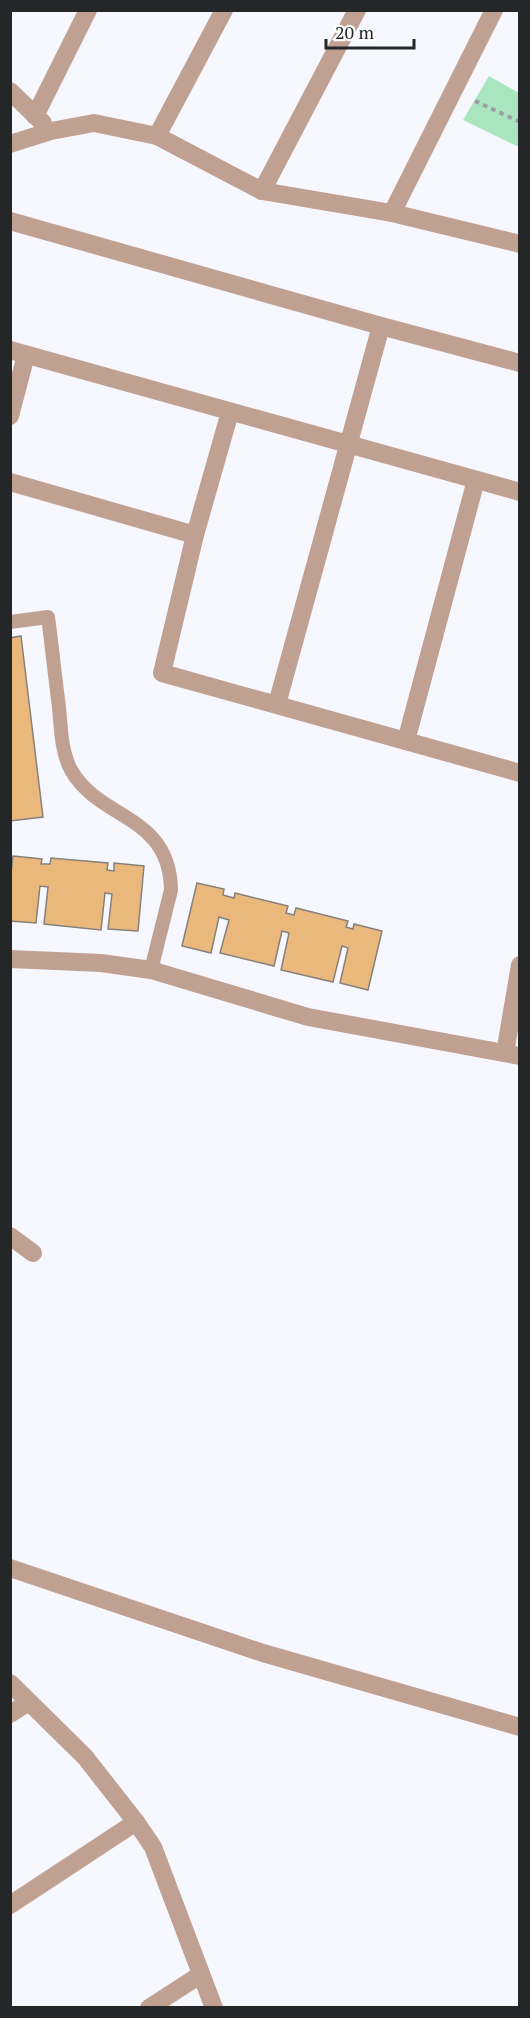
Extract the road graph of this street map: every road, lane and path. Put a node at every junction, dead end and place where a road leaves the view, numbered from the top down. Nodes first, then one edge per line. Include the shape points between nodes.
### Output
1 (88, 10) edge
2 (224, 10) edge
3 (357, 10) edge
4 (494, 10) edge
5 (10, 91) edge
6 (475, 101) dead end
7 (35, 116) junction
8 (519, 122) edge
9 (51, 131) junction
10 (157, 136) junction
11 (10, 144) edge
12 (262, 191) junction
13 (392, 213) junction
14 (10, 221) edge
15 (519, 244) edge
16 (381, 326) junction
17 (18, 352) edge
18 (519, 363) edge
19 (230, 411) junction
20 (10, 416) edge
21 (349, 444) junction
22 (476, 480) junction
23 (10, 482) edge
24 (519, 492) edge
25 (195, 535) junction
26 (10, 622) edge
27 (277, 704) junction
28 (406, 741) junction
29 (519, 773) edge
30 (10, 959) edge
31 (519, 965) edge
32 (151, 970) junction
33 (512, 1055) edge
34 (10, 1236) edge
35 (33, 1253) dead end
36 (10, 1568) edge
37 (10, 1683) edge
38 (29, 1702) junction
39 (10, 1714) edge
40 (519, 1727) edge
41 (136, 1822) junction
42 (10, 1905) edge
43 (200, 1975) junction
44 (149, 2007) edge
45 (214, 2007) edge

1 - 7 street
2 - 10 street
3 - 12 street
4 - 13 street
5 - 7 street
6 - 8 path
7 - 9 street
9 - 10 street via 94,123
9 - 11 street
10 - 12 street
12 - 13 street
13 - 15 street
14 - 16 street
16 - 18 street
16 - 21 street
17 - 19 street
17 - 20 street
19 - 21 street
19 - 25 street
21 - 22 street
21 - 27 street
22 - 24 street
22 - 28 street
23 - 25 street
25 - 27 street via 162,673
26 - 32 lane via 48,616 63,747 71,769 83,788 148,832 166,858 171,890
27 - 28 street
28 - 29 street
30 - 32 street via 101,963
31 - 33 street
32 - 33 street via 308,1017
34 - 35 street
36 - 40 street via 263,1653
37 - 38 street
38 - 39 street
38 - 41 street via 85,1757
41 - 42 street
41 - 43 street via 153,1847
43 - 44 street
43 - 45 street

